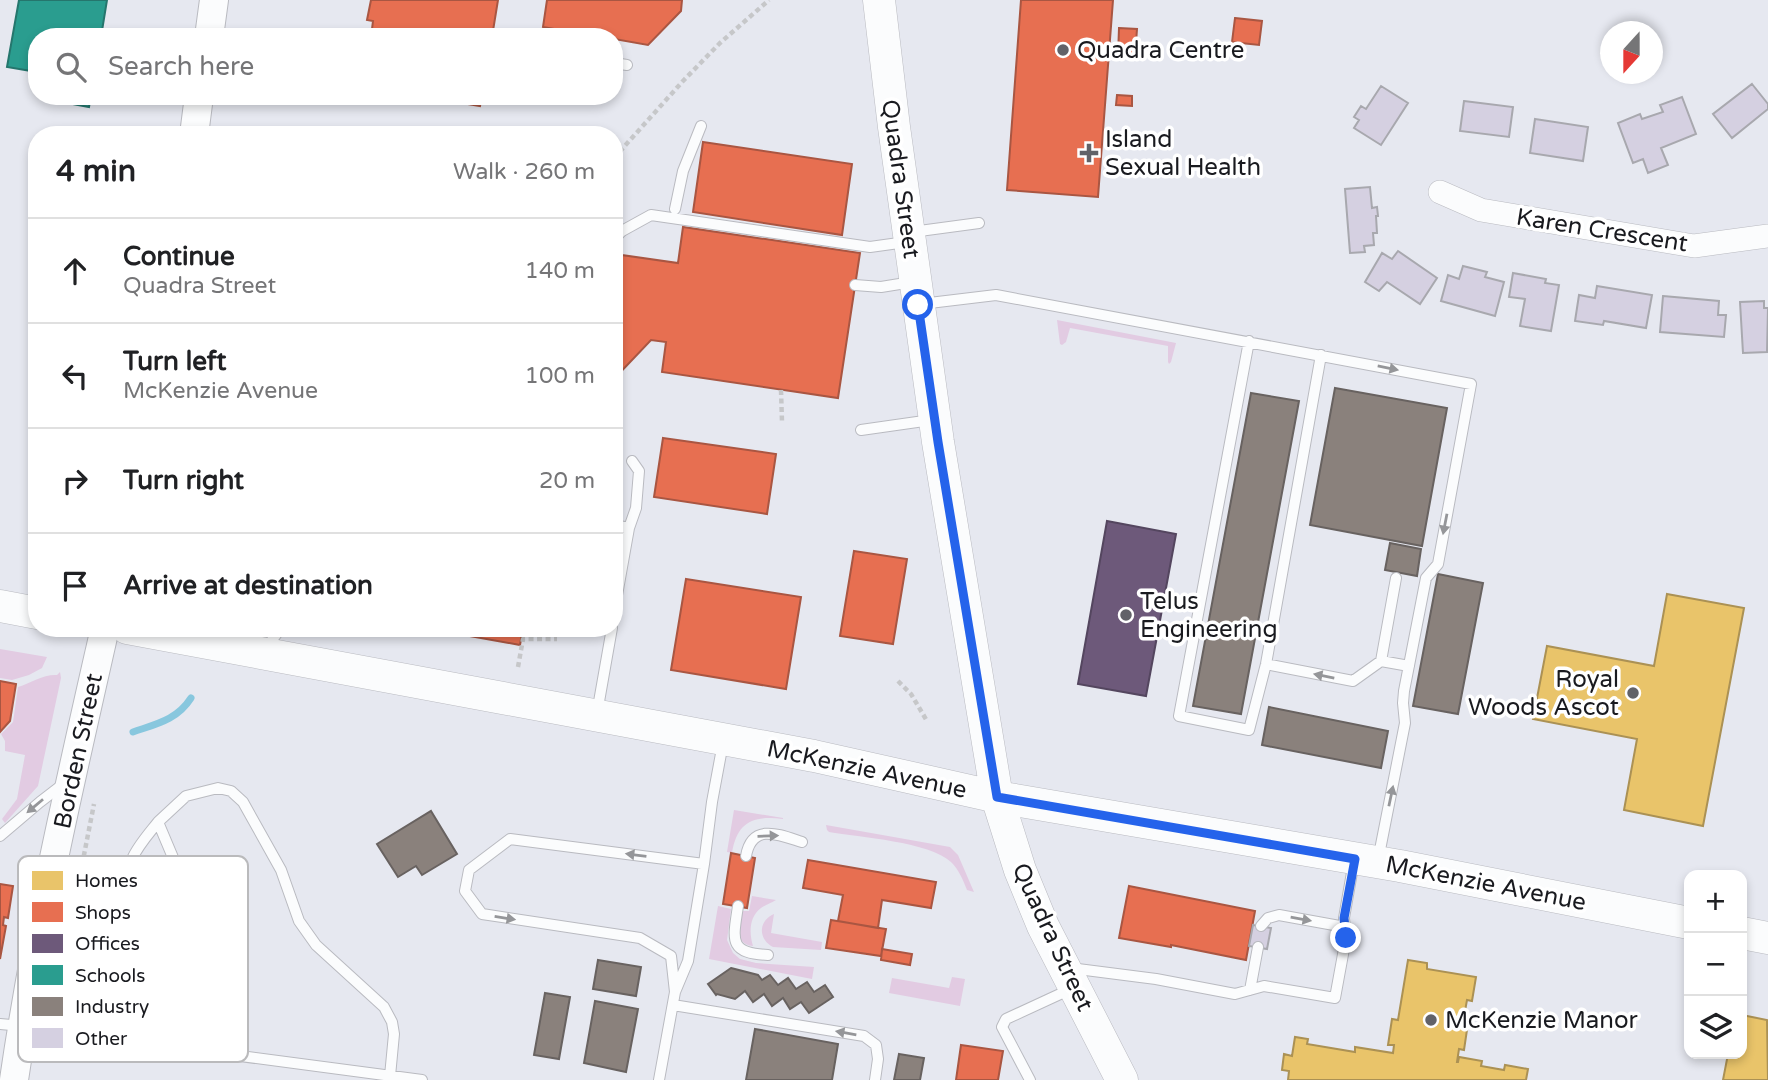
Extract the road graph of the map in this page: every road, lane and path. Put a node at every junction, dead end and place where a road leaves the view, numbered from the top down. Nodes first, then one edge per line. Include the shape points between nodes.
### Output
1 (214, 0) edge
2 (769, 0) edge
3 (879, 0) edge
4 (210, 28) edge
5 (623, 64) edge
6 (627, 65) dead end
7 (198, 105) edge
8 (195, 126) edge
9 (701, 126) dead end
10 (623, 148) edge
11 (1440, 192) dead end
12 (675, 209) dead end
13 (979, 223) dead end
14 (623, 230) edge
15 (1768, 236) edge
16 (909, 237) junction
17 (855, 285) dead end
18 (917, 293) junction
19 (1249, 341) junction
20 (1321, 355) junction
21 (780, 390) dead end
22 (934, 420) junction
23 (782, 422) dead end
24 (861, 430) dead end
25 (632, 461) dead end
26 (623, 527) edge
27 (629, 528) junction
28 (623, 562) edge
29 (1396, 578) dead end
30 (0, 606) edge
31 (28, 611) edge
32 (103, 637) edge
33 (176, 637) edge
34 (274, 637) edge
35 (609, 637) edge
36 (557, 639) dead end
37 (262, 653) junction
38 (1381, 661) junction
39 (1266, 664) junction
40 (1409, 666) junction
41 (518, 667) dead end
42 (898, 681) dead end
43 (596, 716) junction
44 (927, 721) dead end
45 (723, 739) junction
46 (71, 778) junction
47 (997, 797) junction
48 (158, 822) junction
49 (0, 836) edge
50 (803, 842) dead end
51 (53, 856) edge
52 (133, 856) edge
53 (172, 856) edge
54 (746, 856) dead end
55 (1366, 861) junction
56 (704, 864) junction
57 (738, 906) dead end
58 (1684, 922) edge
59 (1261, 926) dead end
60 (1345, 927) junction
61 (1747, 934) edge
62 (1768, 938) edge
63 (1258, 947) dead end
64 (768, 955) dead end
65 (1070, 977) junction
66 (1250, 990) junction
67 (675, 992) junction
68 (673, 1005) junction
69 (15, 1022) edge
70 (248, 1056) edge
71 (390, 1076) junction
72 (15, 1080) edge
73 (422, 1080) edge
74 (659, 1080) edge
75 (875, 1080) edge
76 (1030, 1080) edge
77 (1122, 1080) edge

1 - 4 street
2 - 10 path via 720,43
3 - 16 main road, Quadra Street
5 - 6 lane
7 - 8 street
9 - 12 lane via 683,171
11 - 15 street, Karen Crescent via 1481,210 1694,246
13 - 16 lane
14 - 16 lane via 651,215 870,247
16 - 18 main road, Quadra Street
17 - 18 lane
18 - 19 lane via 996,295
18 - 22 main road, Quadra Street
19 - 20 lane
19 - 39 lane via 1179,716 1249,730
20 - 39 lane
20 -> 40 lane via 1471,384 1438,564 1426,578
21 - 23 path
22 - 24 lane
22 - 47 main road, Quadra Street
25 - 27 lane via 639,478
26 - 27 lane
27 - 28 lane
29 - 38 lane
30 - 31 main road
32 - 46 street, Borden Street
33 - 37 main road, McKenzie Avenue
34 - 37 lane
35 - 43 lane
36 - 41 path via 523,639
37 - 43 main road, McKenzie Avenue
38 -> 39 lane via 1353,681
38 - 40 lane
55 -> 40 lane via 1405,723
42 - 44 path
43 - 45 main road, McKenzie Avenue
45 - 47 main road, McKenzie Avenue
45 - 56 lane
46 -> 49 lane
46 - 51 street, Borden Street
47 - 55 main road, McKenzie Avenue
47 - 65 main road, Quadra Street via 1030,895
48 - 52 lane
48 - 53 lane
48 - 71 lane via 186,796 218,788 231,791 243,802 281,870 299,921 316,945 384,1007 394,1034
54 -> 50 lane via 750,842 761,834
55 - 58 main road, McKenzie Avenue
55 - 60 lane via 1344,918
56 - 67 lane via 688,961
56 -> 67 lane via 510,839 469,870 465,891 482,914 640,939 671,956
57 - 64 lane via 734,936 738,947 750,954
59 -> 60 lane via 1279,915
60 - 66 lane via 1335,998 1264,986
61 - 62 main road
63 - 66 lane
65 - 66 lane via 1156,979 1235,994
65 - 76 lane via 1006,1019 1002,1027
65 - 77 main road, Quadra Street
67 - 68 lane
68 - 74 lane
75 -> 68 lane via 876,1045 864,1036
69 - 72 street, Borden Street
70 - 71 lane
71 - 73 lane

